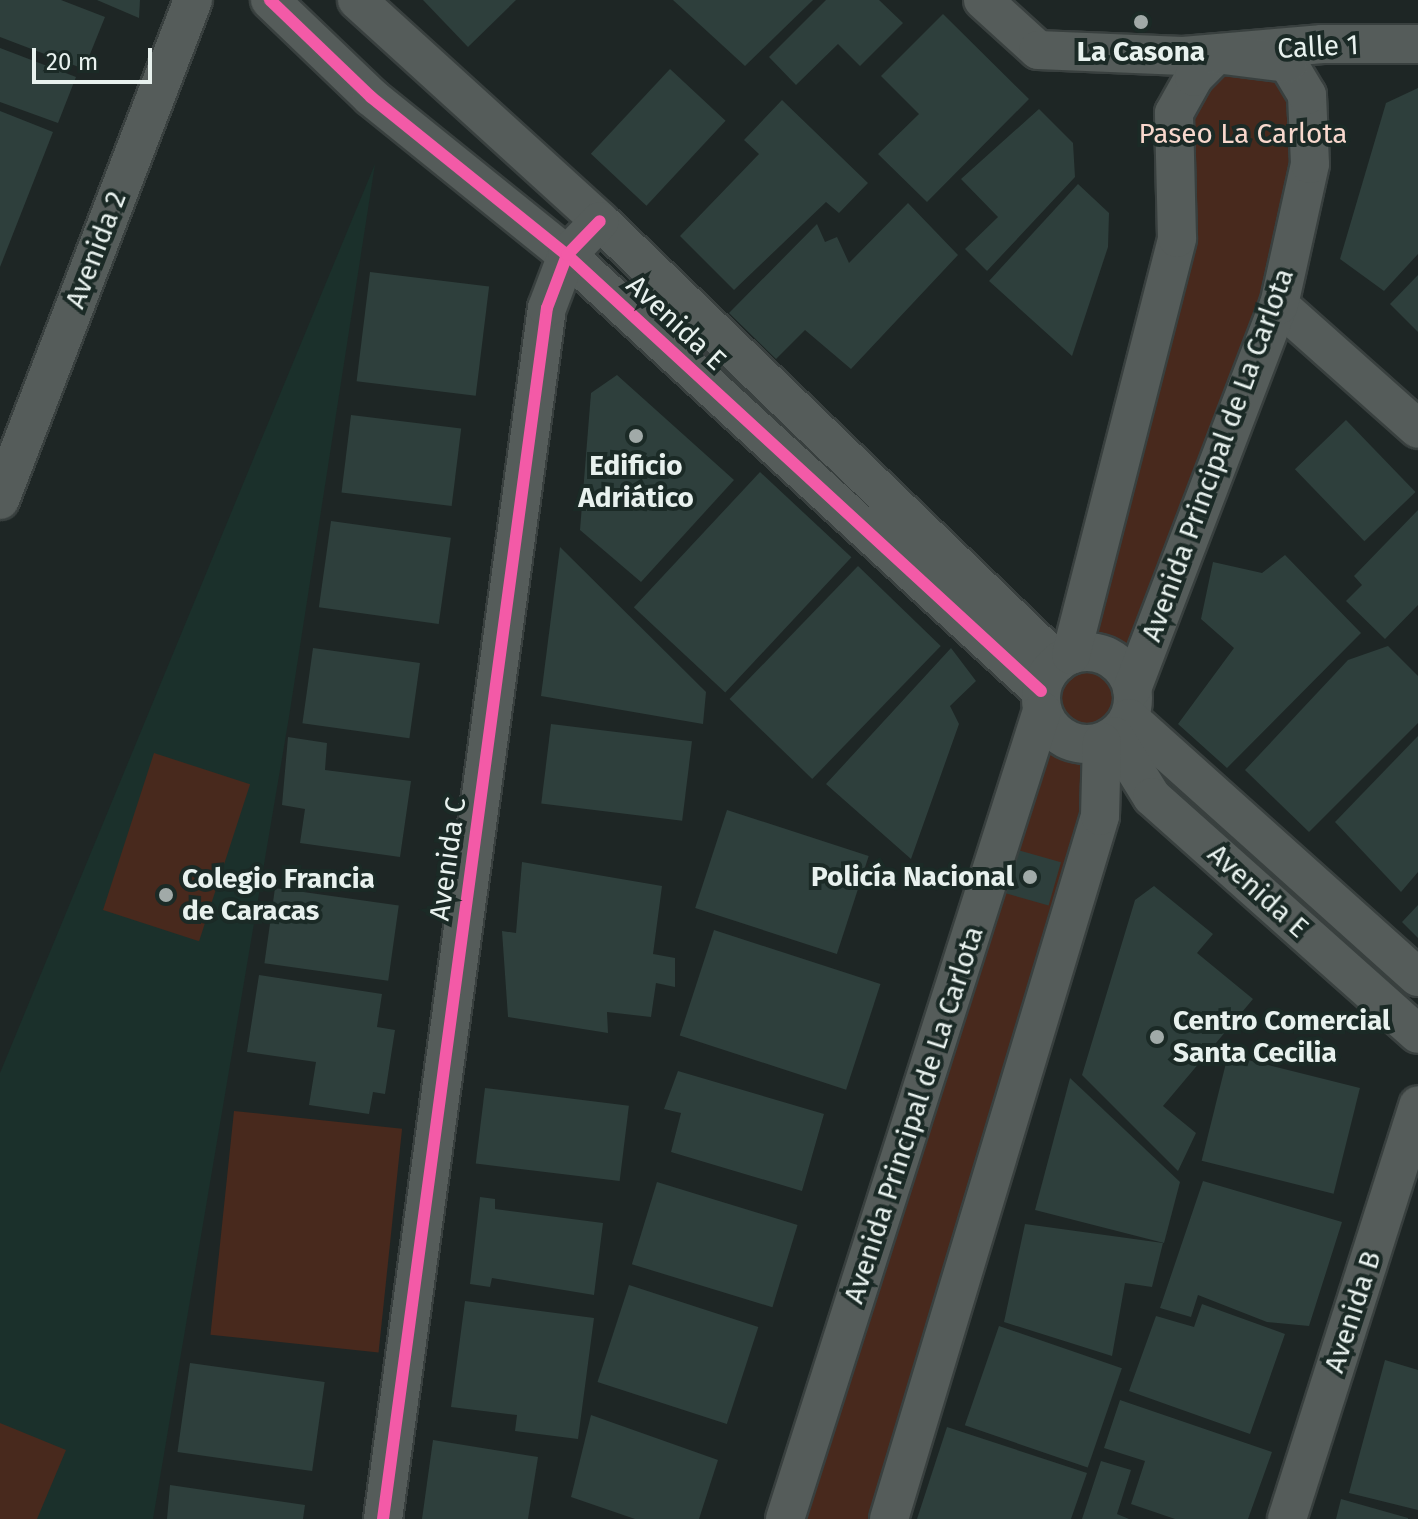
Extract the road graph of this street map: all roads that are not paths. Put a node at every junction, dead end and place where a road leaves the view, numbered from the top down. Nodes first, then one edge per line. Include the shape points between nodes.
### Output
1 (193, 0) edge
2 (270, 0) edge
3 (357, 0) edge
4 (983, 0) edge
5 (1418, 44) edge
6 (1217, 54) junction
7 (600, 221) junction
8 (567, 255) junction
9 (1279, 305) junction
10 (1418, 429) edge
11 (0, 500) edge
12 (1053, 680) junction
13 (1119, 721) junction
14 (1418, 977) edge
15 (1418, 1034) edge
16 (1418, 1105) edge
17 (383, 1519) edge
18 (785, 1519) edge
19 (889, 1519) edge
20 (1287, 1519) edge

1 - 11 street, Avenida 2
2 - 8 street, Avenida E via 371,97
3 - 7 street, Avenida E
4 - 6 street via 1038,50
5 - 6 street, Calle 1 via 1322,44
6 - 9 street, Avenida Principal de La Carlota via 1288,63 1307,95 1310,164
6 - 12 street, Avenida Principal de La Carlota via 1194,77 1174,113 1177,238
7 - 8 street, Avenida C
7 - 12 street, Avenida E
8 - 12 street, Avenida E
8 - 17 street, Avenida C via 547,308
9 - 10 street
9 - 13 street, Avenida Principal de La Carlota
12 - 13 street via 1053,730 1071,741
12 - 13 street via 1106,656 1125,672
12 - 18 street, Avenida Principal de La Carlota
13 - 14 street, Avenida E
13 - 15 street, Avenida E via 1152,797
13 - 19 street, Avenida Principal de La Carlota via 1100,816
16 - 20 street, Avenida B

